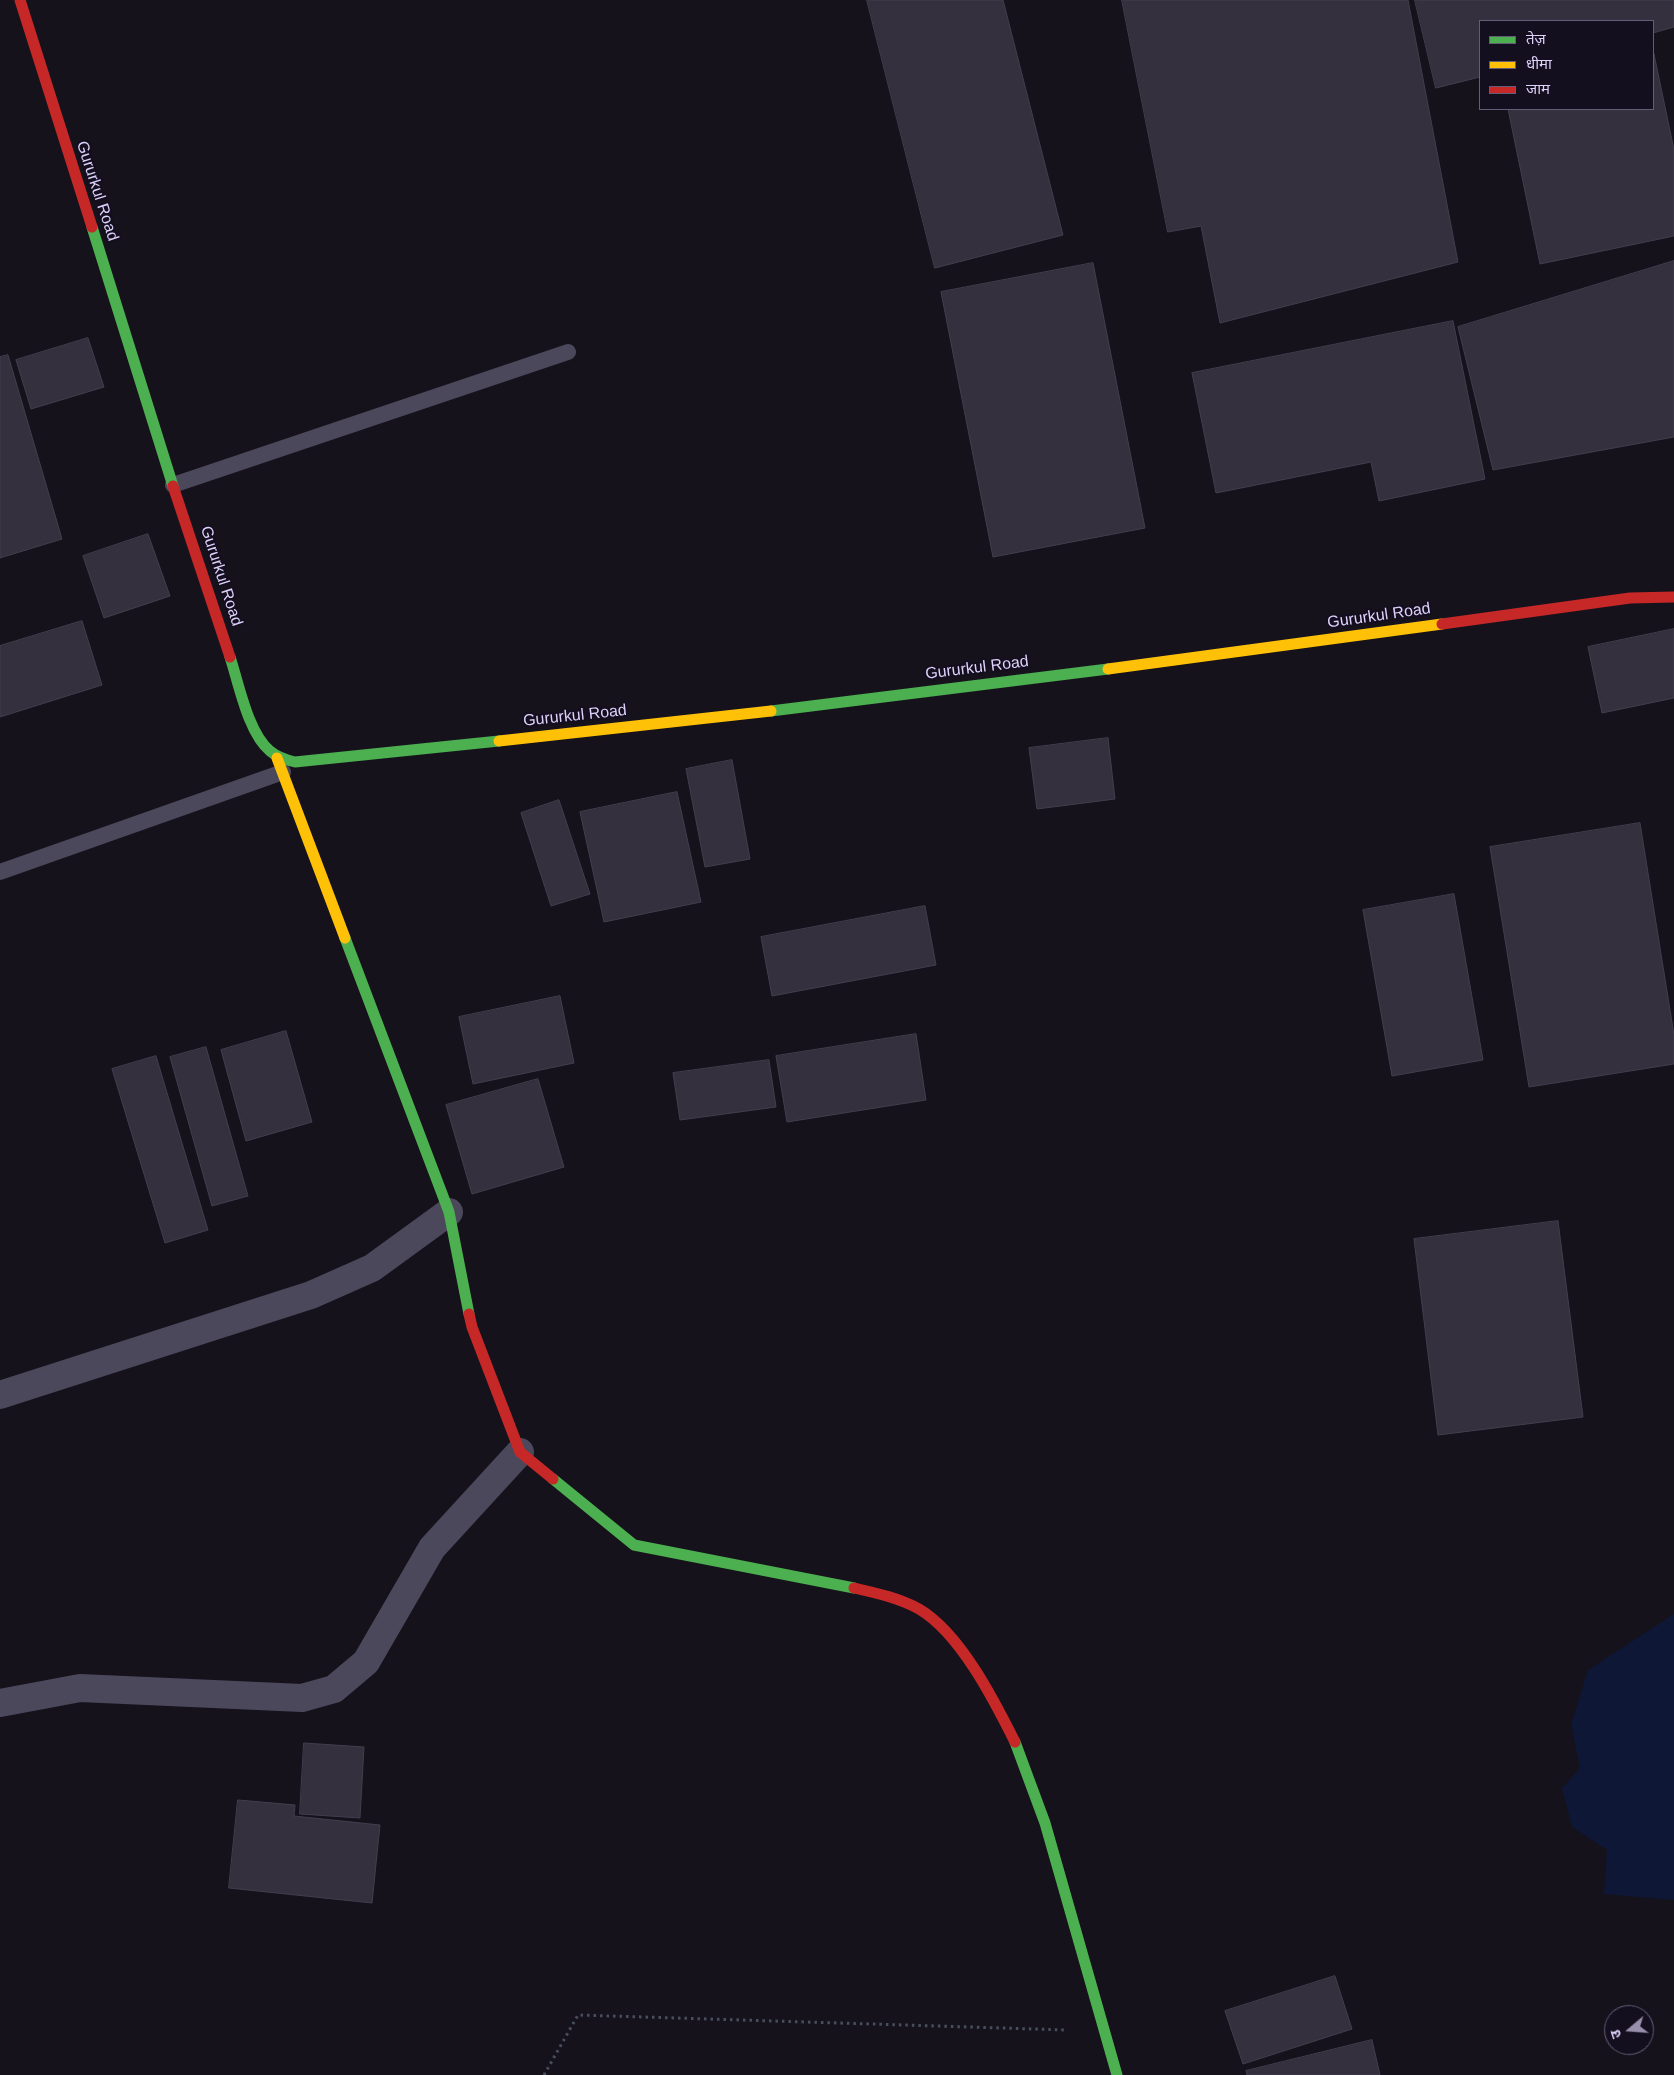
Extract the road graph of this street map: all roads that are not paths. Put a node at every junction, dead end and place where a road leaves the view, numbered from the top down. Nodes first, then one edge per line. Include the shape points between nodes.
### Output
1 (20, 0) edge
2 (568, 352) dead end
3 (173, 485) junction
4 (1674, 596) edge
5 (280, 765) junction
6 (0, 872) edge
7 (449, 1212) junction
8 (0, 1394) edge
9 (520, 1452) junction
10 (0, 1703) edge
11 (1117, 2075) edge

1 - 3 street, Gururkul Road
2 - 3 lane
3 - 5 street, Gururkul Road via 256,734
4 - 5 street, Gururkul Road via 1630,598 1286,646 719,718
5 - 6 lane
5 - 7 street
7 - 8 street via 372,1268 311,1295
7 - 9 street via 472,1327
9 - 10 street via 432,1548 366,1662 334,1689 302,1698 80,1688
9 - 11 street via 634,1545 850,1586 894,1598 919,1609 937,1622 956,1643 998,1708 1017,1746 1045,1823

